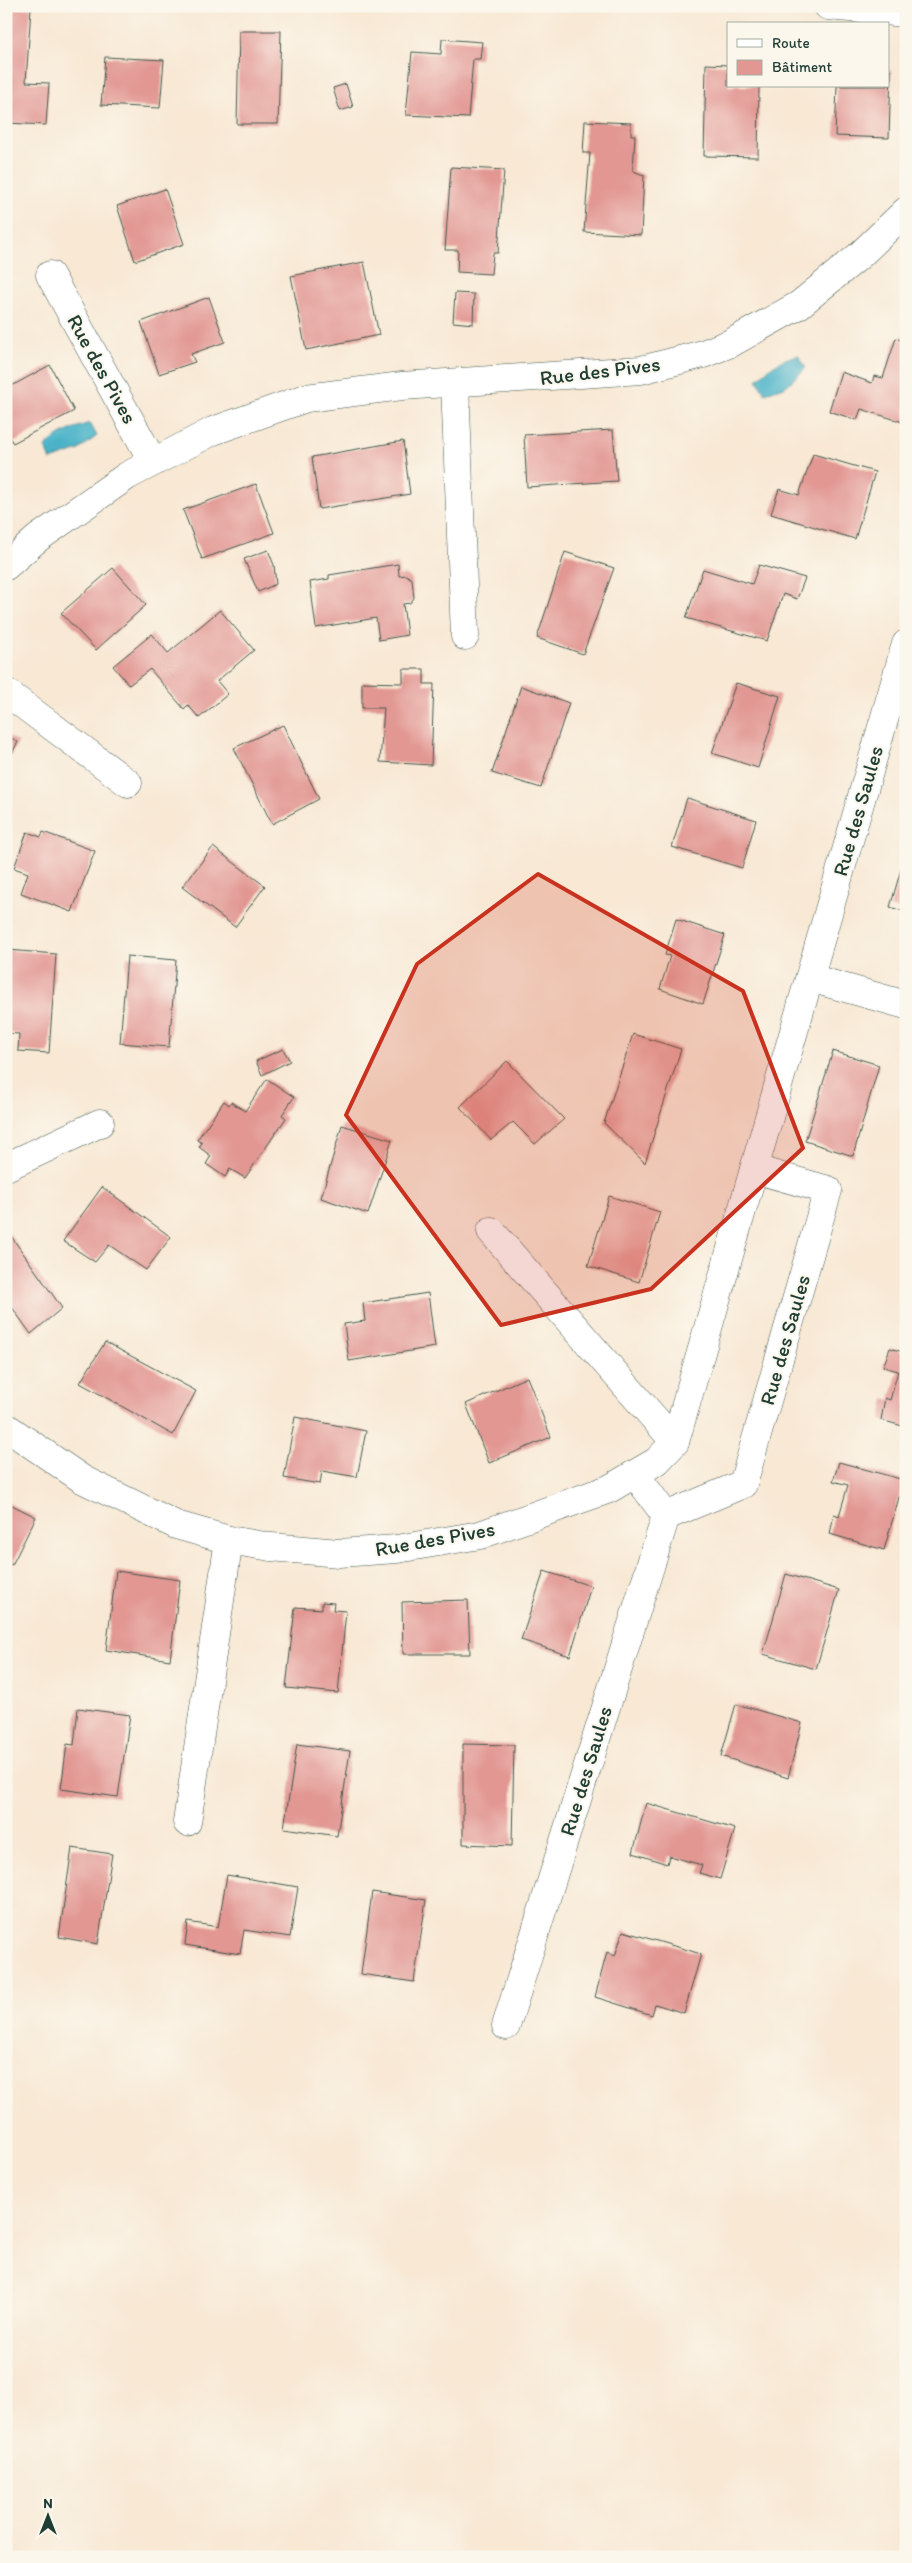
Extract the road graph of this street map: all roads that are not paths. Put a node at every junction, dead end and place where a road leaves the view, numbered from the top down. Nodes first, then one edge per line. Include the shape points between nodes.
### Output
1 (828, 6) edge
2 (906, 13) edge
3 (906, 211) edge
4 (50, 275) dead end
5 (455, 384) junction
6 (153, 462) junction
7 (6, 566) edge
8 (464, 636) dead end
9 (906, 645) edge
10 (6, 692) edge
11 (128, 783) dead end
12 (810, 978) junction
13 (906, 1005) edge
14 (100, 1123) dead end
15 (6, 1167) edge
16 (754, 1168) junction
17 (491, 1230) dead end
18 (6, 1428) edge
19 (656, 1459) junction
20 (666, 1516) junction
21 (229, 1540) junction
22 (187, 1822) dead end
23 (506, 2026) dead end

1 - 2 street
3 - 5 street, Rue des Pives via 859,256 799,305 703,354 641,370
4 - 6 street, Rue des Pives
5 - 6 street, Rue des Pives via 402,386 306,398 213,432
5 - 8 street
6 - 7 street, Rue des Pives via 127,476 38,538
9 - 12 street, Rue des Saules
10 - 11 street
12 - 13 street
12 - 16 street, Rue des Saules
14 - 15 street
16 - 19 street, Rue des Saules
16 - 20 street, Rue des Saules via 828,1190 743,1484
17 - 19 street
18 - 21 street, Rue des Pives via 82,1479 176,1525
19 - 20 street
19 - 21 street, Rue des Pives via 610,1489 480,1535 397,1549 339,1553
20 - 23 street, Rue des Saules
21 - 22 street

